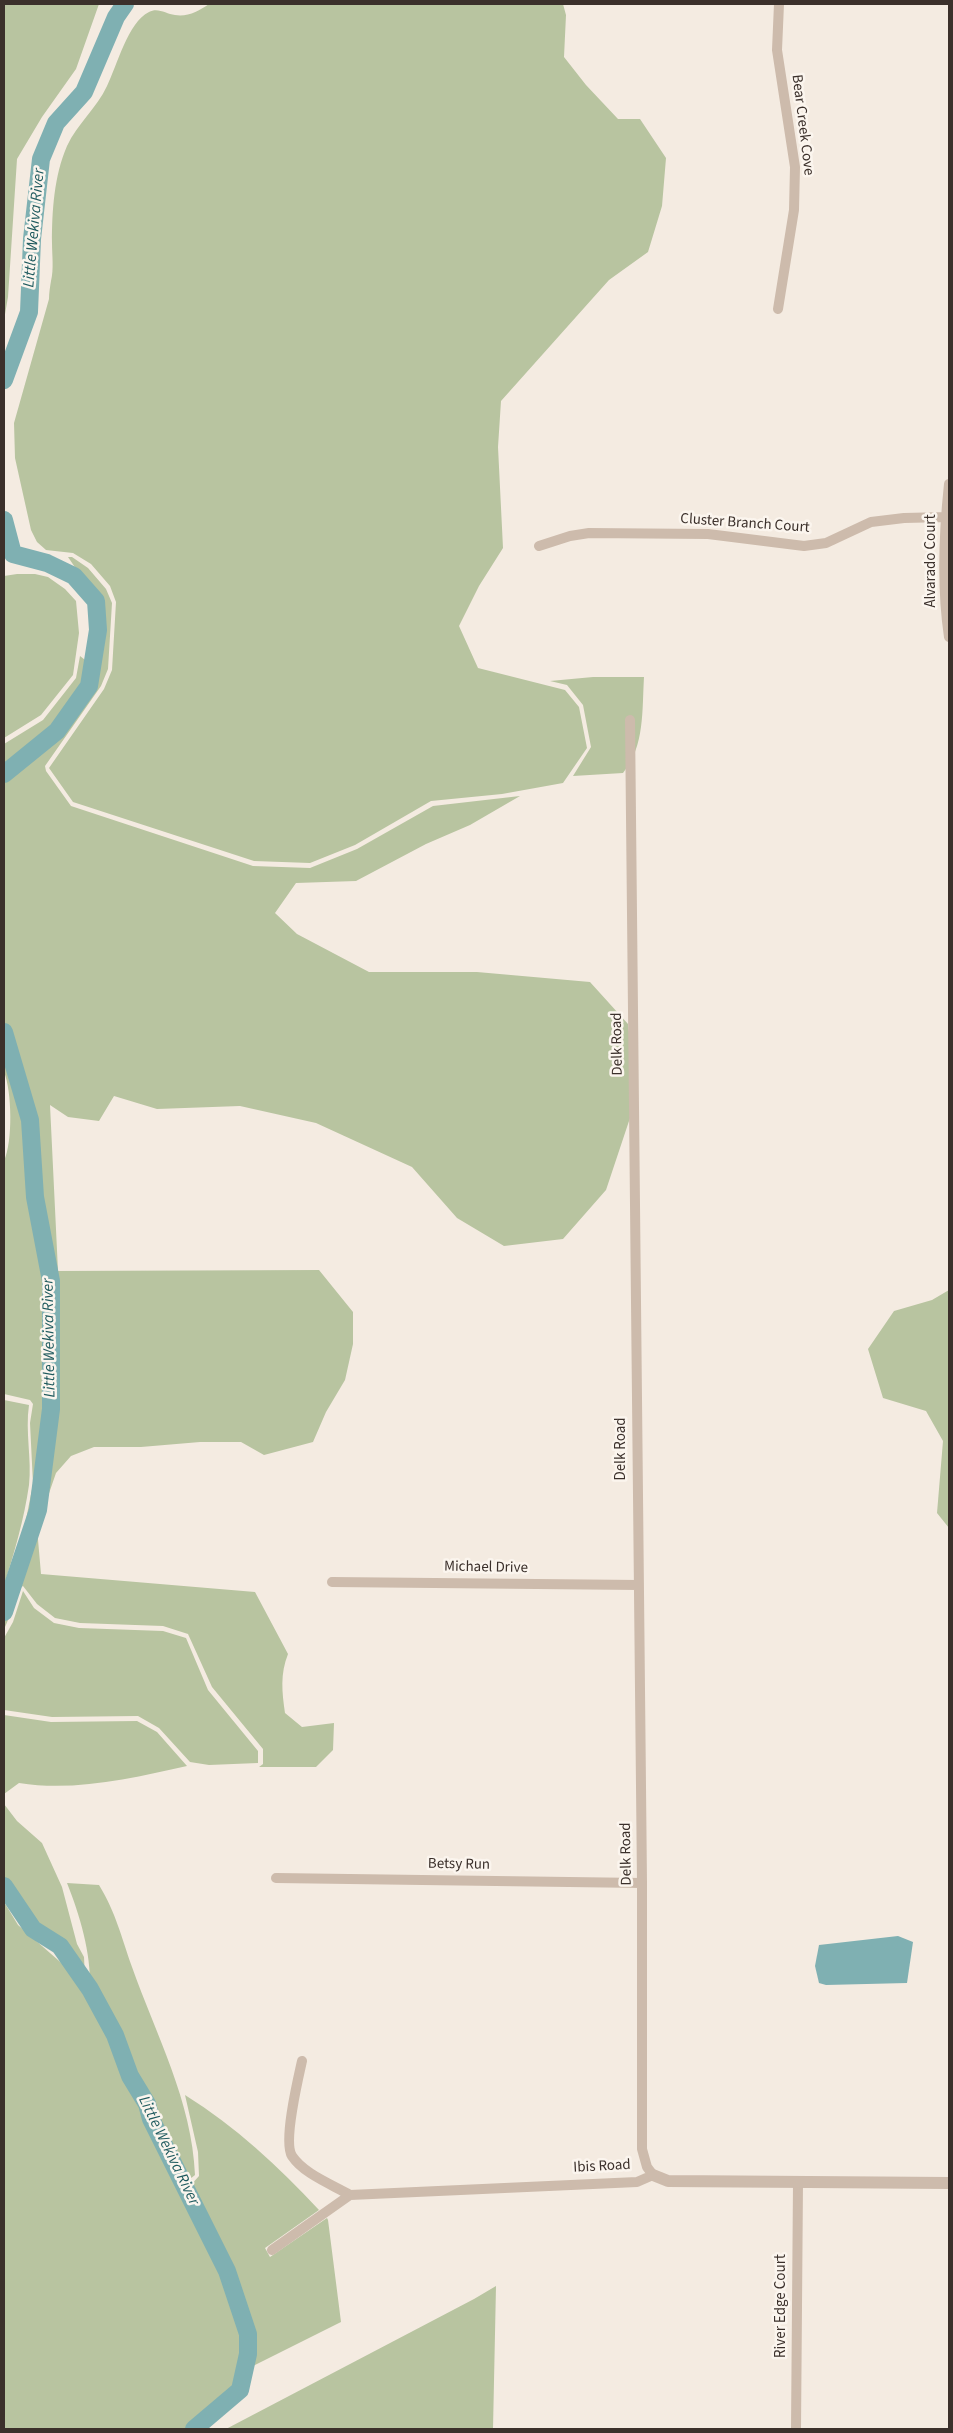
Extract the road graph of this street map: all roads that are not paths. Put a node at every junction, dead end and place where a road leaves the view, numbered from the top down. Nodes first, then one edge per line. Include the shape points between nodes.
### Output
1 (779, 4) edge
2 (778, 309) dead end
3 (949, 484) edge
4 (946, 517) junction
5 (539, 546) dead end
6 (949, 637) edge
7 (630, 720) dead end
8 (332, 1582) dead end
9 (639, 1585) junction
10 (276, 1878) dead end
11 (642, 1883) junction
12 (302, 2060) dead end
13 (653, 2175) junction
14 (798, 2183) junction
15 (949, 2183) edge
16 (350, 2195) junction
17 (272, 2250) dead end
18 (796, 2429) edge

1 - 2 street, Bear Creek Cove via 777,50 796,167 794,210
3 - 4 street, Alvarado Court
4 - 5 street, Cluster Branch Court via 870,522 826,543 804,546 708,534 589,533
4 - 6 street, Alvarado Court
7 - 9 street, Delk Road
8 - 9 street, Michael Drive
9 - 11 street, Delk Road
10 - 11 street, Betsy Run
11 - 13 street, Delk Road via 642,2149
12 - 16 street via 289,2131 291,2155 306,2170
13 - 14 street, Ibis Road via 668,2181
13 - 16 street, Ibis Road via 636,2182
14 - 15 street, Ibis Road
14 - 18 street, River Edge Court
16 - 17 street

